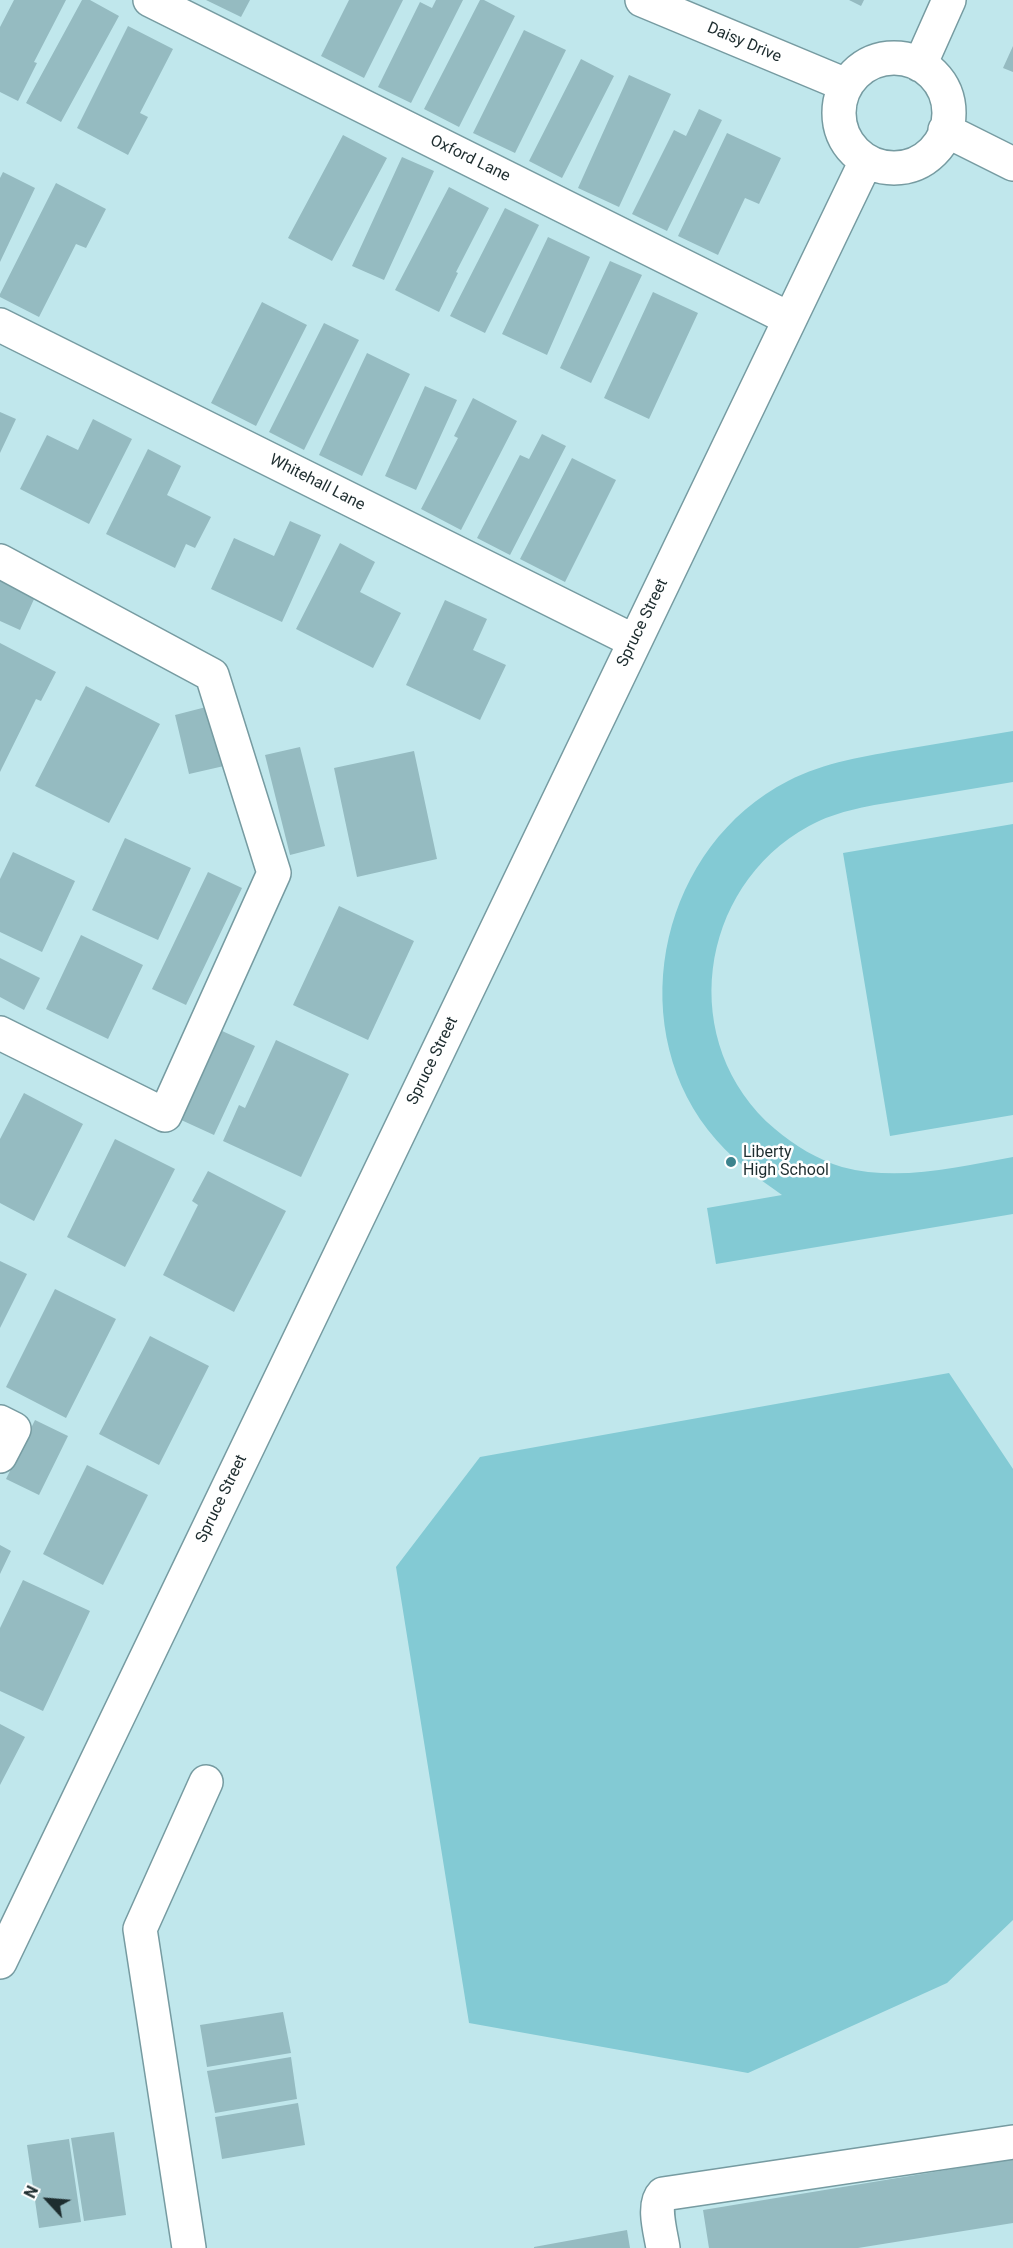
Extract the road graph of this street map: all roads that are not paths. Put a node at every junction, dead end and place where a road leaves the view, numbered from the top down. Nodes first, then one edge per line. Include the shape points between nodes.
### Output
1 (150, 0) edge
2 (642, 0) edge
3 (949, 0) edge
4 (920, 65) junction
5 (846, 86) junction
6 (945, 130) junction
7 (866, 161) junction
8 (1013, 164) edge
9 (790, 319) junction
10 (0, 325) edge
11 (0, 561) edge
12 (634, 641) junction
13 (0, 1033) edge
14 (0, 1422) edge
15 (0, 1456) edge
16 (206, 1782) dead end
17 (0, 1962) edge
18 (1013, 2142) edge
19 (189, 2248) edge
20 (663, 2248) edge

1 - 9 street, Oxford Lane
2 - 5 street, Daisy Drive
3 - 4 street
4 - 5 street via 891,57 873,62
4 - 6 street via 935,76 945,92 949,116
5 - 7 street via 840,101 840,125 848,144
6 - 7 street via 935,148 918,162 894,168
6 - 8 street
7 - 9 street, Spruce Street
9 - 12 street, Spruce Street
10 - 12 street, Whitehall Lane
11 - 13 street via 212,675 274,873 165,1115
12 - 17 street, Spruce Street
14 - 15 street via 14,1429
16 - 19 street via 141,1929
18 - 20 street via 663,2194 657,2205

